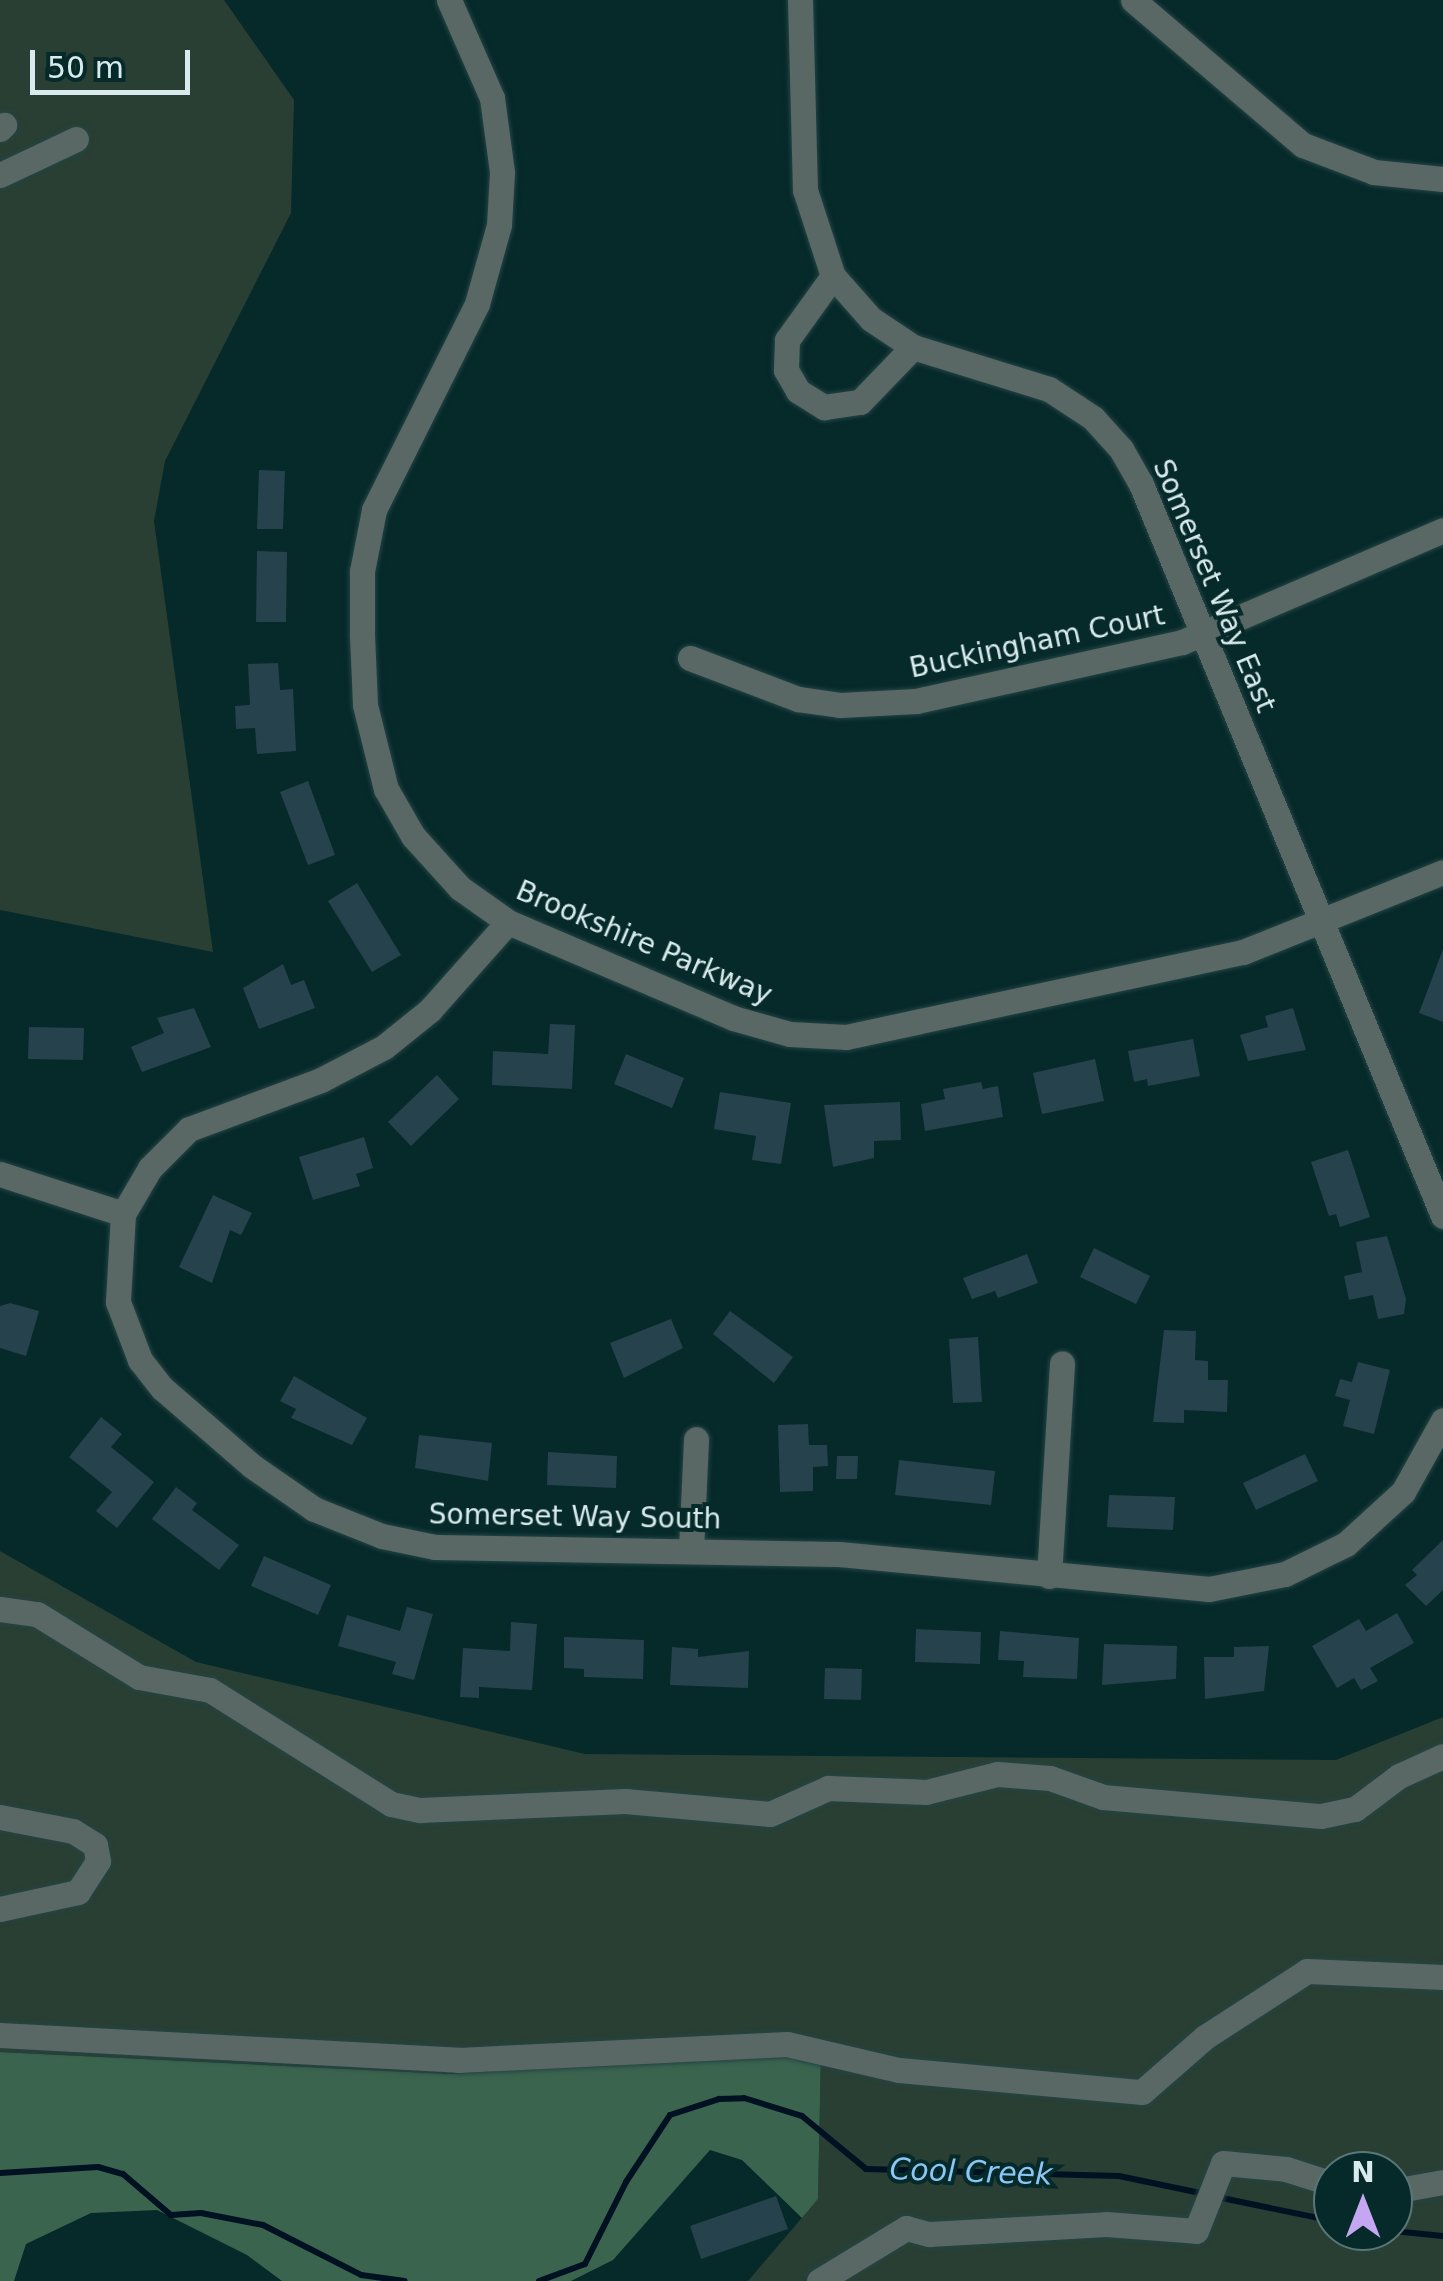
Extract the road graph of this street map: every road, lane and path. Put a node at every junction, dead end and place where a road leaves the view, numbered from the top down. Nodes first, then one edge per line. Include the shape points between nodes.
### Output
1 (450, 0) edge
2 (800, 0) edge
3 (1133, 0) edge
4 (76, 140) dead end
5 (0, 157) edge
6 (42, 159) junction
7 (0, 175) edge
8 (1443, 179) edge
9 (833, 276) junction
10 (913, 346) junction
11 (1443, 530) edge
12 (1202, 632) junction
13 (690, 658) dead end
14 (1443, 872) edge
15 (508, 922) junction
16 (1321, 924) junction
17 (0, 1174) edge
18 (123, 1214) junction
19 (1443, 1216) edge
20 (1062, 1362) dead end
21 (1443, 1420) edge
22 (696, 1439) dead end
23 (691, 1550) junction
24 (1049, 1576) junction
25 (0, 1610) edge
26 (1443, 1756) edge
27 (0, 1817) edge
28 (0, 1909) edge
29 (1443, 1978) edge
30 (0, 2036) edge
31 (1313, 2179) edge
32 (1443, 2182) edge
33 (1413, 2187) edge
34 (820, 2281) edge

1 - 15 street, Brookshire Parkway via 492,98 502,172 499,225 477,304 374,510 362,571 362,673 378,765 400,815 445,875
2 - 9 street, Somerset Way East via 806,190
3 - 8 street via 1304,146 1374,172
4 - 6 street
5 - 6 street
6 - 7 street
9 - 10 street, Somerset Way East via 871,319
9 - 10 street via 787,340 786,370 798,391 824,406 860,402
10 - 12 street, Somerset Way East via 1029,380 1093,418 1141,484
11 - 12 street, Buckingham Court
12 - 13 street, Buckingham Court via 1176,644 890,704 782,696
12 - 16 street, Somerset Way East
14 - 16 street, Brookshire Parkway
15 - 16 street, Brookshire Parkway via 732,1018 816,1037 882,1032 1193,964
15 - 18 street, Somerset Way South via 430,1010 384,1047 321,1080 190,1129 150,1168
16 - 19 street, Somerset Way East
17 - 18 street
18 - 23 street, Somerset Way South via 116,1285 140,1360 252,1466 314,1509 382,1536 435,1546
20 - 24 street
21 - 24 street, Somerset Way South via 1427,1455 1378,1519 1329,1554 1285,1574 1208,1589
22 - 23 street
23 - 24 street, Somerset Way South via 914,1559
25 - 26 street via 37,1614 139,1676 210,1690 391,1804 420,1810 626,1801 770,1814 828,1788 926,1792 996,1774 1050,1778 1104,1796 1322,1816 1354,1809 1399,1776
27 - 28 street via 73,1832 95,1845 98,1861 78,1892
29 - 30 street via 1307,1971 1205,2037 1142,2092 932,2074 787,2044 458,2060
31 - 34 street via 1223,2164 1196,2231 1106,2224 929,2234 906,2228
32 - 33 street

